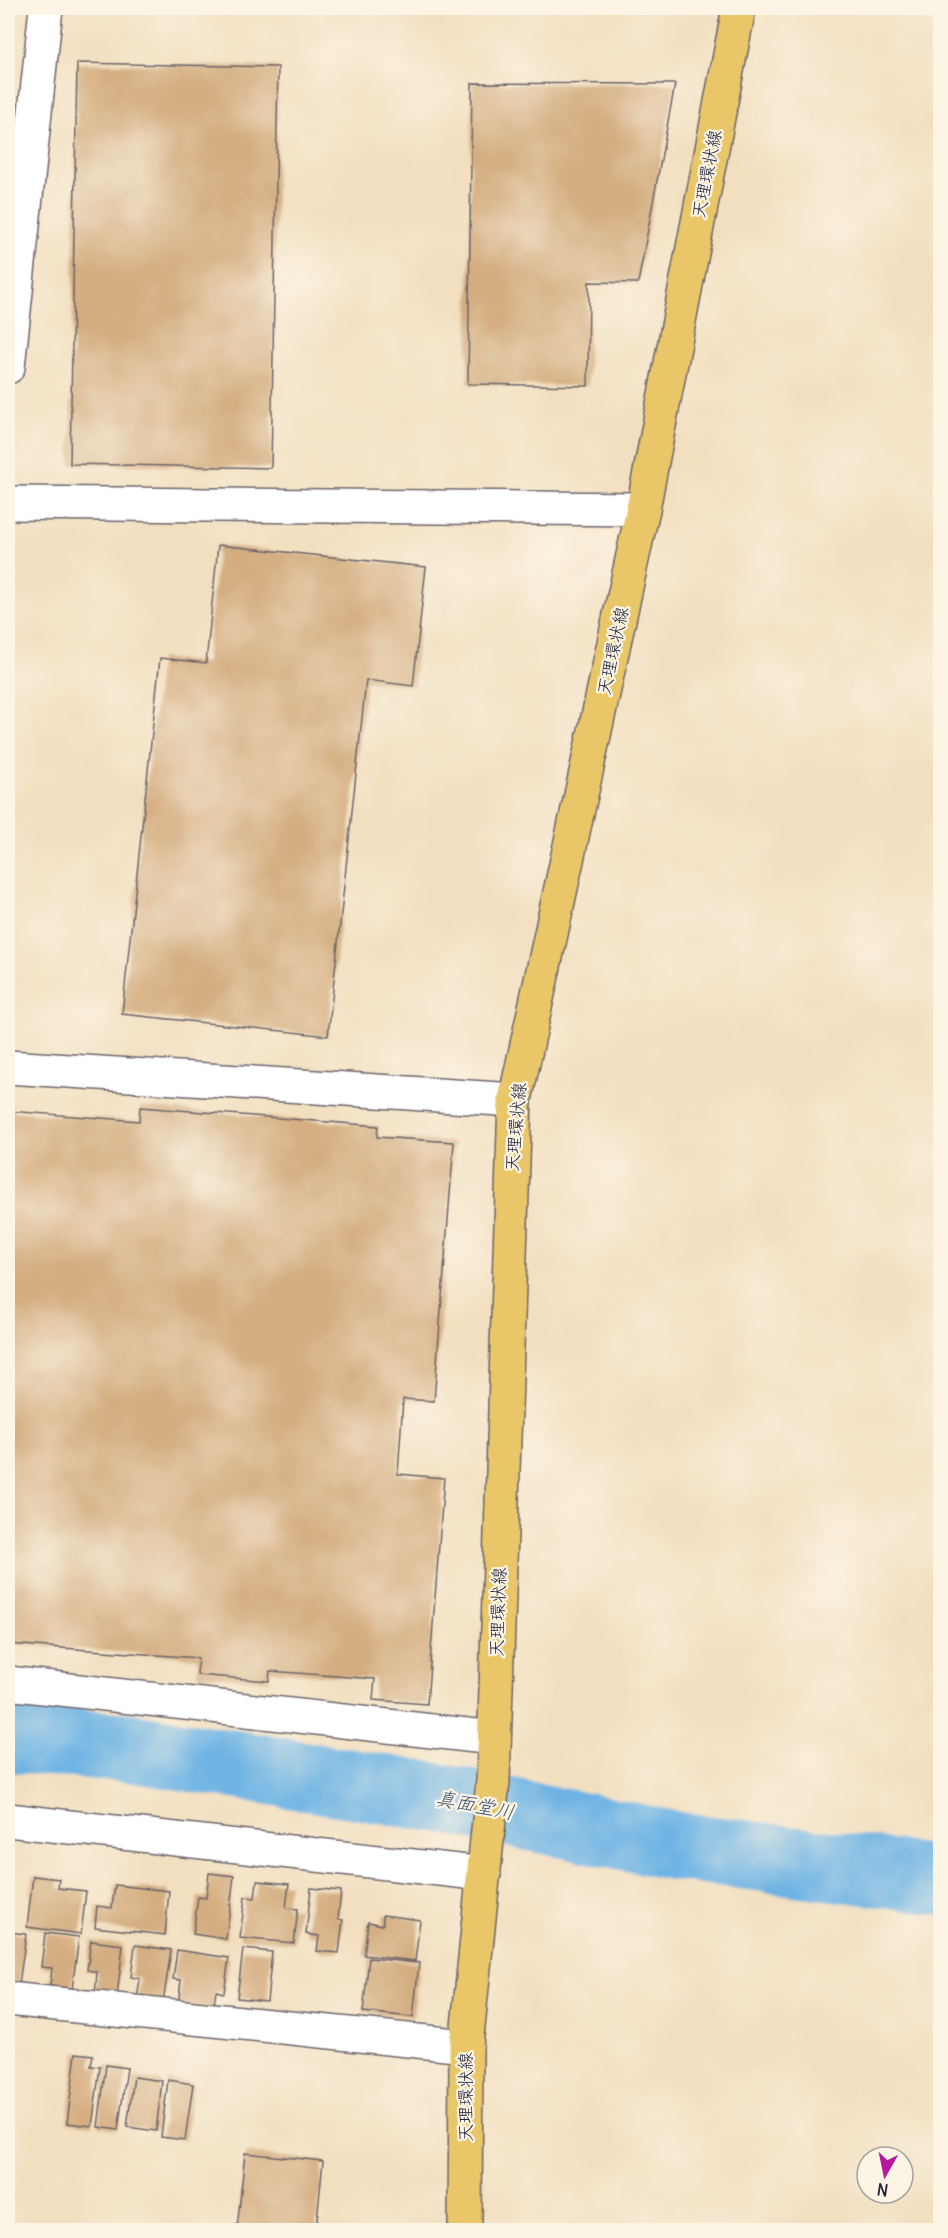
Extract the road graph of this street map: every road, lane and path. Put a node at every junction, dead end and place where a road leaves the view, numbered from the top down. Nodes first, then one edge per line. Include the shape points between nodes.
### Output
1 (46, 8) edge
2 (739, 8) edge
3 (8, 367) edge
4 (8, 504) edge
5 (643, 509) junction
6 (8, 1067) edge
7 (515, 1100) junction
8 (8, 1683) edge
9 (494, 1738) junction
10 (8, 1820) edge
11 (485, 1863) junction
12 (8, 1999) edge
13 (466, 2046) junction
14 (465, 2230) edge

1 - 3 street
2 - 5 main road, 天理環状線
4 - 5 street
5 - 7 main road, 天理環状線
6 - 7 street
7 - 9 main road, 天理環状線
8 - 9 street
9 - 11 main road, 天理環状線
10 - 11 street
11 - 13 main road, 天理環状線
12 - 13 street
13 - 14 main road, 天理環状線

